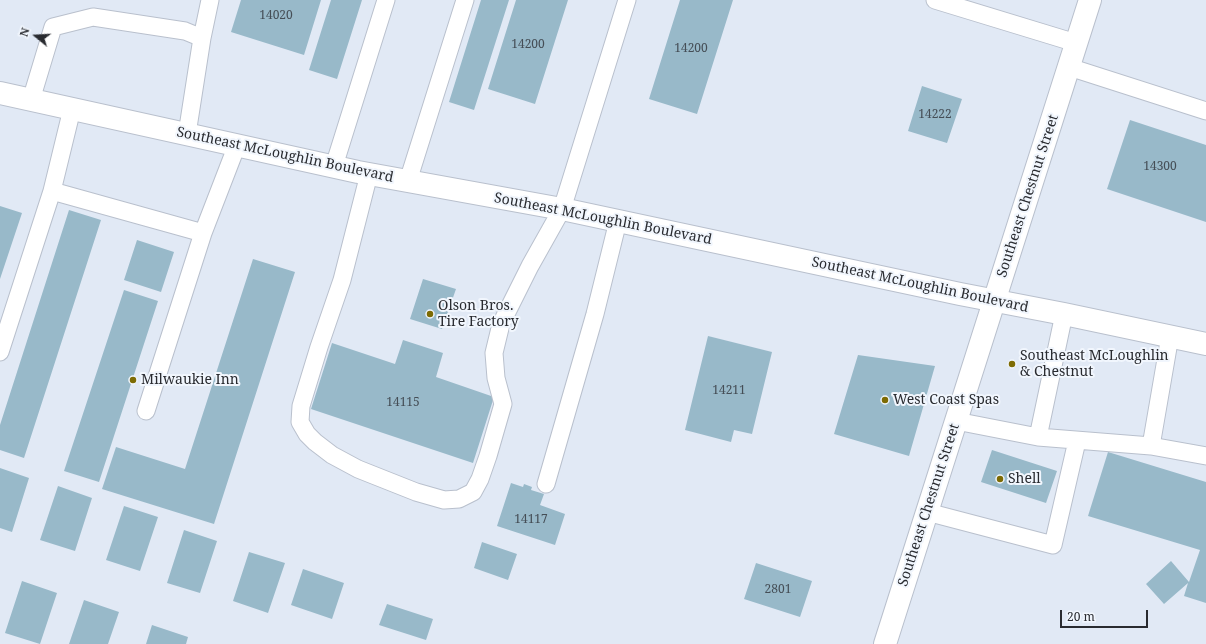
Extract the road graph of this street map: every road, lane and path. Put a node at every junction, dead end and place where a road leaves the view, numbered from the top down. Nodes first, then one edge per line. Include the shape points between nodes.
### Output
1 (210, 0) edge
2 (386, 0) edge
3 (465, 0) edge
4 (627, 0) edge
5 (936, 0) edge
6 (1090, 0) edge
7 (202, 38) junction
8 (1076, 43) junction
9 (1069, 67) junction
10 (0, 93) edge
11 (31, 100) junction
12 (72, 109) junction
13 (1206, 112) edge
14 (187, 134) junction
15 (237, 145) junction
16 (334, 166) junction
17 (369, 174) junction
18 (408, 181) junction
19 (52, 191) junction
20 (562, 209) junction
21 (618, 221) junction
22 (203, 234) junction
23 (995, 301) junction
24 (1064, 314) junction
25 (1170, 336) junction
26 (1206, 344) edge
27 (0, 352) edge
28 (146, 411) dead end
29 (956, 420) junction
30 (1038, 437) junction
31 (1077, 441) junction
32 (1151, 446) junction
33 (1206, 456) edge
34 (546, 484) dead end
35 (927, 512) junction
36 (885, 644) edge

1 - 7 lane
2 - 16 lane
3 - 18 lane
4 - 20 lane
5 - 8 lane
6 - 8 main road, Southeast Chestnut Street
7 - 11 lane via 185,31 93,17 53,28
7 - 14 lane
8 - 9 main road, Southeast Chestnut Street
9 - 13 lane
9 - 23 main road, Southeast Chestnut Street
10 - 11 main road, Southeast McLoughlin Boulevard
11 - 12 main road, Southeast McLoughlin Boulevard
12 - 14 main road, Southeast McLoughlin Boulevard
12 - 19 lane
14 - 15 main road, Southeast McLoughlin Boulevard
15 - 16 main road, Southeast McLoughlin Boulevard
15 - 22 lane
16 - 17 main road, Southeast McLoughlin Boulevard
17 - 18 main road, Southeast McLoughlin Boulevard
17 - 20 lane via 342,280 301,406 300,422 307,434 332,456 416,492 444,500 459,499 473,492 480,479 503,404 496,378 494,353 501,324
18 - 20 main road, Southeast McLoughlin Boulevard
19 - 22 lane
19 - 27 lane
20 - 21 main road, Southeast McLoughlin Boulevard
21 - 23 main road, Southeast McLoughlin Boulevard
21 - 34 lane via 595,314
22 - 28 lane
23 - 24 main road, Southeast McLoughlin Boulevard
23 - 29 main road, Southeast Chestnut Street
24 - 25 main road, Southeast McLoughlin Boulevard
24 - 30 lane
25 - 26 main road, Southeast McLoughlin Boulevard
25 - 32 lane
29 - 30 lane
29 - 35 main road, Southeast Chestnut Street
30 - 31 lane
31 - 32 lane
31 - 35 lane via 1052,545
32 - 33 lane
35 - 36 main road, Southeast Chestnut Street

